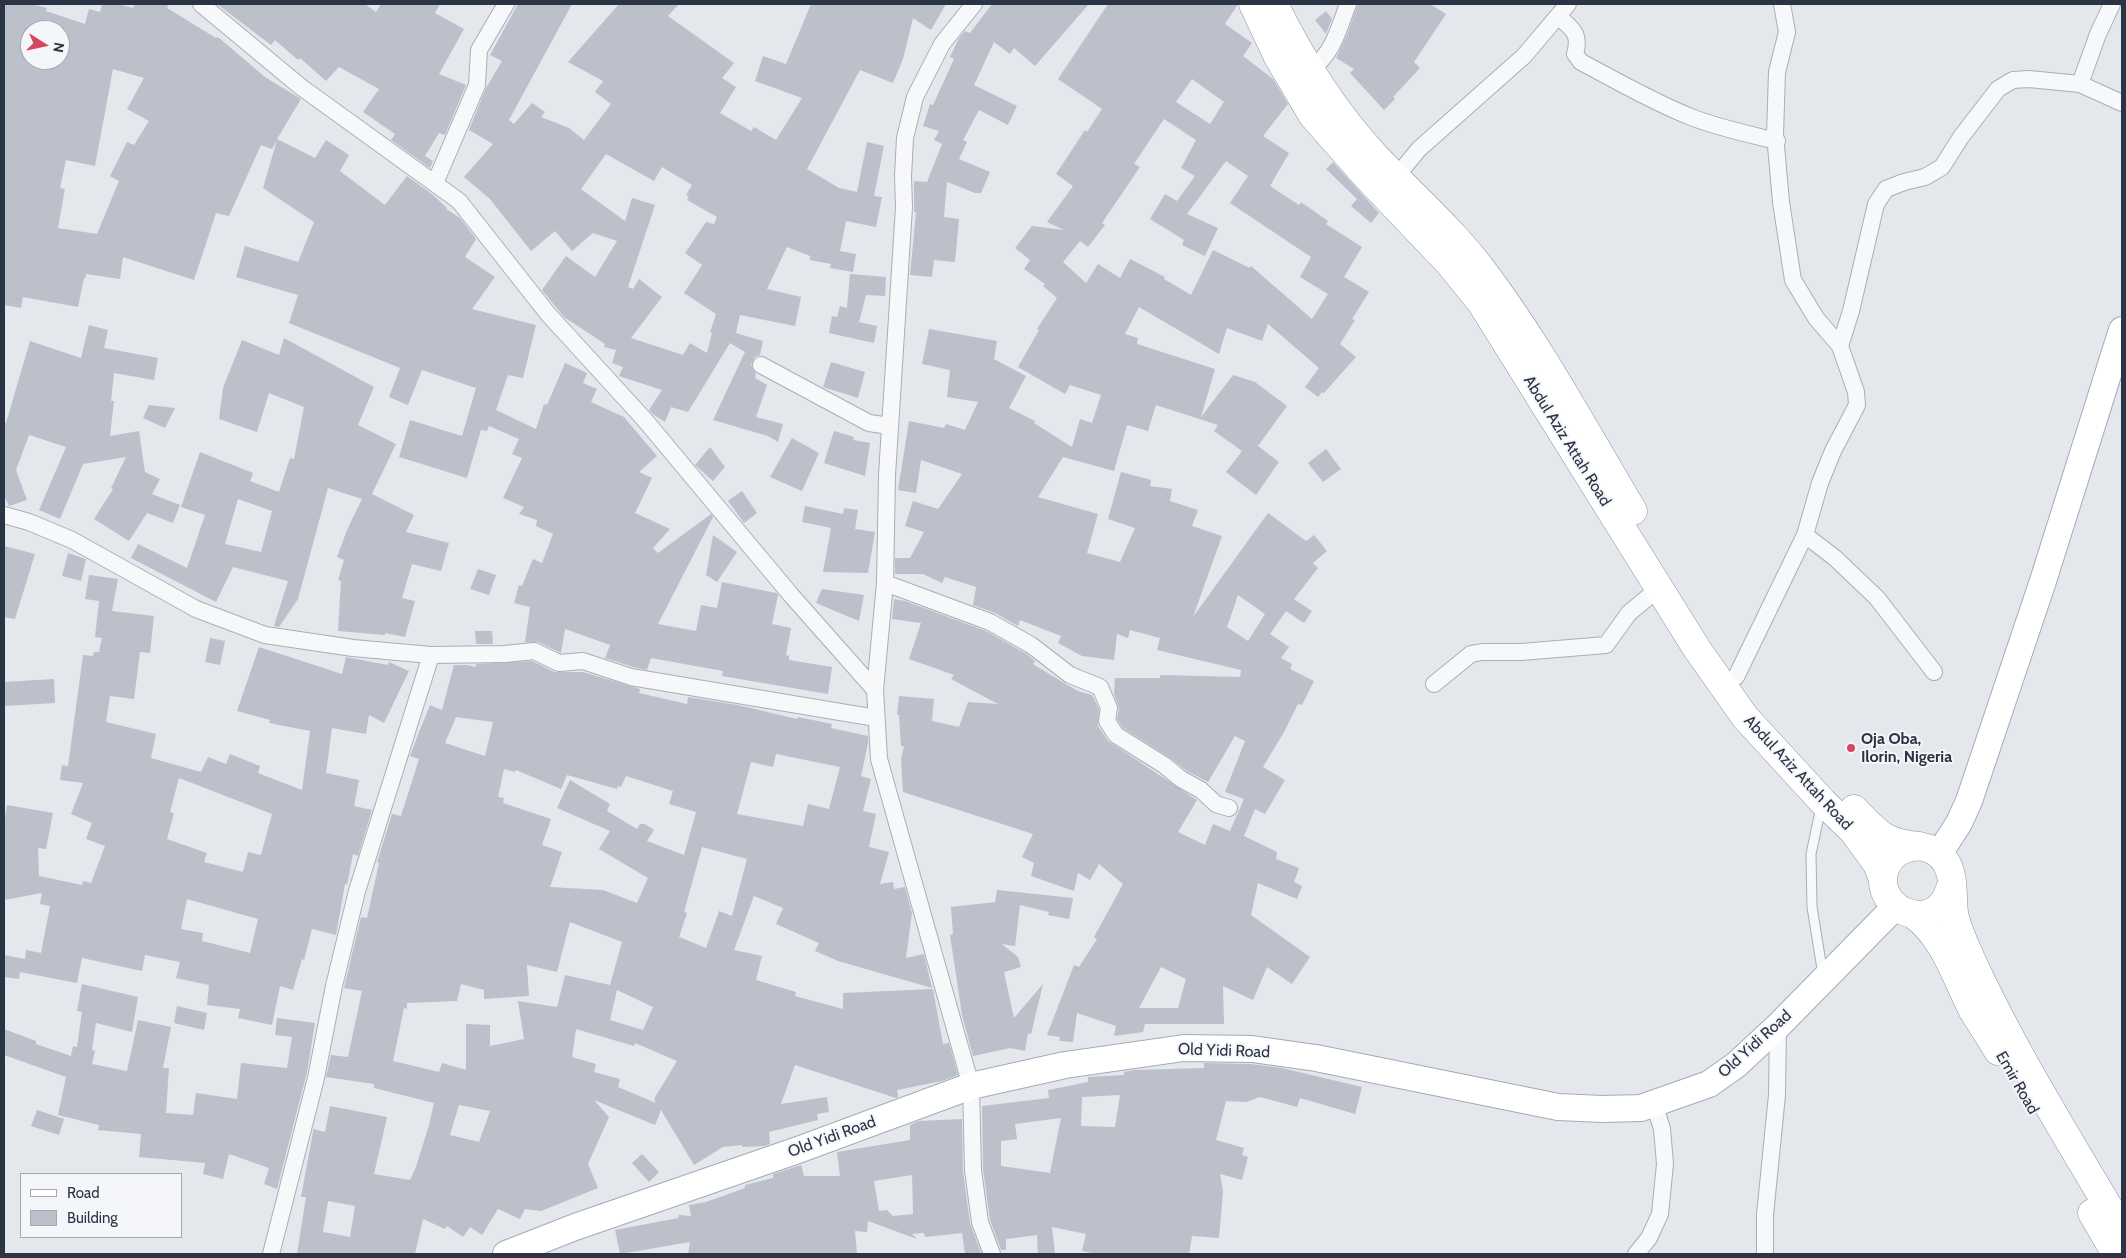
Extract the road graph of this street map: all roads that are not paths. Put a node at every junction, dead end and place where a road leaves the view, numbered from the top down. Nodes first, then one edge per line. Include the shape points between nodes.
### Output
1 (201, 4) edge
2 (506, 4) edge
3 (974, 4) edge
4 (1253, 4) edge
5 (1274, 4) edge
6 (1348, 4) edge
7 (1782, 4) edge
8 (2112, 4) edge
9 (1563, 10) edge
10 (1311, 69) junction
11 (2080, 84) junction
12 (2122, 104) edge
13 (1777, 141) junction
14 (1396, 177) junction
15 (435, 183) junction
16 (1409, 204) junction
17 (2122, 330) edge
18 (1840, 346) junction
19 (761, 365) dead end
20 (890, 426) junction
21 (4, 515) edge
22 (1805, 535) junction
23 (886, 582) junction
24 (1659, 588) junction
25 (431, 655) junction
26 (1934, 672) dead end
27 (1736, 677) junction
28 (1434, 684) dead end
29 (875, 690) junction
30 (876, 718) junction
31 (1822, 802) junction
32 (1229, 808) dead end
33 (1929, 850) junction
34 (1883, 879) junction
35 (1951, 886) junction
36 (1905, 911) junction
37 (1823, 979) junction
38 (1778, 1026) junction
39 (2012, 1057) junction
40 (972, 1086) junction
41 (1654, 1103) junction
42 (2122, 1230) edge
43 (270, 1254) edge
44 (506, 1254) edge
45 (992, 1254) edge
46 (1636, 1254) edge
47 (1765, 1254) edge
48 (2116, 1254) edge

1 - 15 street via 300,87
2 - 15 street via 479,50 478,85
3 - 20 street via 942,44 914,96 905,138 904,207
4 - 16 highway, Abdul Aziz Attah Road via 1278,57 1313,116 1365,175
5 - 10 highway, Abdul Aziz Attah Road
6 - 10 street via 1339,32 1323,61
7 - 13 street via 1787,32 1777,72
8 - 11 street
9 - 13 street via 1576,35 1575,54 1581,62 1692,117
9 - 14 street via 1524,56 1419,149
10 - 14 highway, Abdul Aziz Attah Road via 1320,88 1349,125
11 - 12 street
11 - 18 street via 2013,80 1998,89 1942,167 1924,177 1886,189 1876,204
13 - 18 street via 1781,202 1793,280 1816,318
14 - 16 highway, Abdul Aziz Attah Road
15 - 29 street via 459,202 548,314 644,419
16 - 24 highway, Abdul Aziz Attah Road via 1448,262 1482,304
16 - 27 highway, Abdul Aziz Attah Road via 1449,230 1511,312
17 - 33 main road via 1969,801 1959,824
18 - 22 street via 1856,392 1857,405 1820,483
19 - 20 street via 869,423
20 - 23 street
21 - 25 street via 72,540 196,609 265,635
22 - 26 street via 1877,598
22 - 27 street
23 - 29 street
23 - 32 street via 990,622 1031,645 1070,676 1100,687 1109,708 1107,721 1116,735 1201,790 1216,804
24 - 28 street via 1629,613 1606,645 1470,654
24 - 31 highway, Abdul Aziz Attah Road via 1696,649 1745,716
25 - 30 street via 534,651 560,663 583,661 631,677
25 - 43 street via 358,891 334,986 316,1078
27 - 33 highway, Abdul Aziz Attah Road via 1784,737 1882,837 1893,843
29 - 30 street
30 - 40 street via 879,759
31 - 34 highway, Abdul Aziz Attah Road via 1853,831 1877,864
31 - 37 lane via 1812,854 1812,907
33 - 34 highway via 1908,847 1897,853 1889,861
33 - 35 highway via 1946,862
34 - 36 highway via 1887,898
35 - 36 highway via 1945,900 1926,914
35 - 39 highway, Emir Road via 1955,914 1967,949
36 - 37 main road, Old Yidi Road
36 - 39 highway, Emir Road via 1931,930 1974,1012
37 - 38 main road, Old Yidi Road
38 - 41 main road, Old Yidi Road via 1736,1065 1709,1084
38 - 47 street via 1777,1095 1765,1215
39 - 42 highway, Emir Road
39 - 48 highway, Emir Road
40 - 41 main road, Old Yidi Road via 1065,1065 1164,1050 1242,1048 1316,1058 1558,1107 1641,1108
40 - 44 main road, Old Yidi Road
40 - 45 street via 973,1170 980,1222
41 - 46 street via 1662,1129 1665,1164 1660,1214 1649,1238

